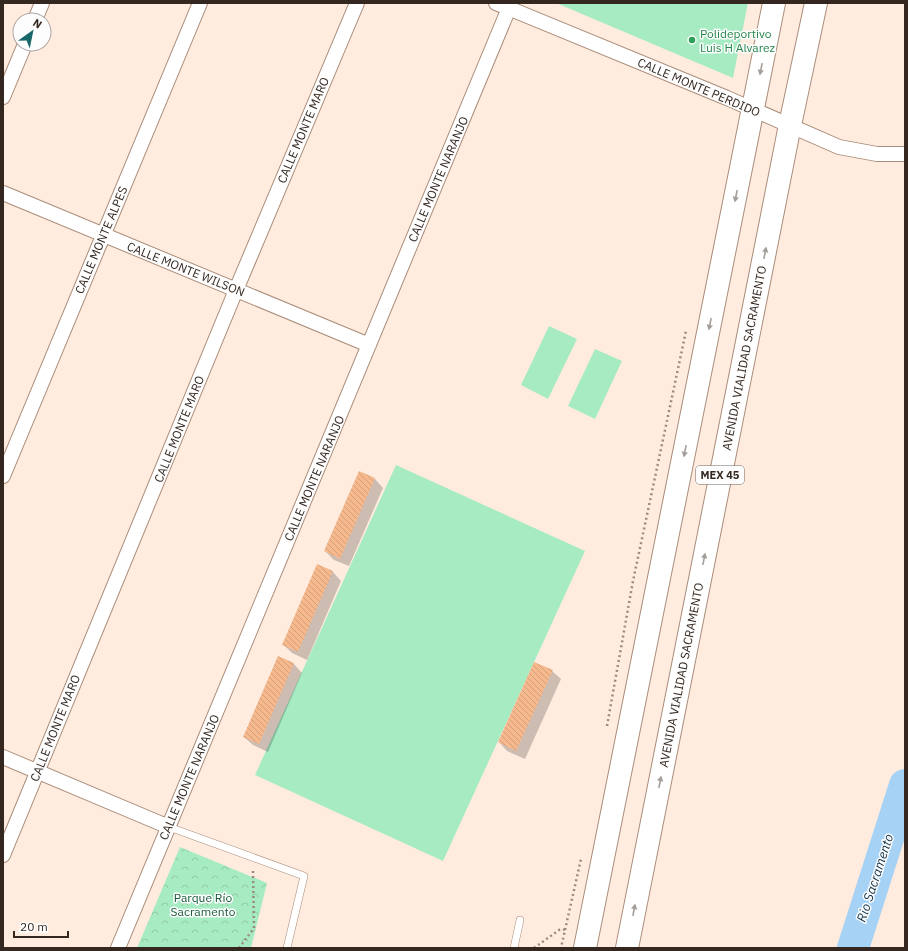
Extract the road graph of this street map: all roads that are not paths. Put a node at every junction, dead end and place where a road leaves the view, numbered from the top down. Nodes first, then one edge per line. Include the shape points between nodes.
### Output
1 (200, 3) edge
2 (357, 3) edge
3 (774, 3) edge
4 (816, 3) edge
5 (502, 6) edge
6 (22, 52) edge
7 (3, 97) edge
8 (753, 109) junction
9 (790, 125) junction
10 (905, 154) edge
11 (3, 193) edge
12 (103, 235) junction
13 (236, 290) junction
14 (369, 345) junction
15 (3, 476) edge
16 (3, 758) edge
17 (38, 772) junction
18 (169, 827) junction
19 (3, 855) edge
20 (520, 920) dead end
21 (118, 948) edge
22 (288, 948) edge
23 (514, 948) edge
24 (585, 948) edge
25 (627, 948) edge

1 - 12 street, CALLE MONTE ALPES
2 - 13 street, CALLE MONTE MARO
3 -> 8 highway, MEX 45
4 - 9 highway, AVENIDA VIALIDAD SACRAMENTO / MEX 45
5 - 8 street, CALLE MONTE PERDIDO
5 - 14 street, CALLE MONTE NARANJO
6 - 7 street
8 - 9 street, CALLE MONTE PERDIDO
8 -> 24 highway, MEX 45
9 - 10 street, CALLE MONTE PERDIDO via 839,147 877,154
25 -> 9 highway, AVENIDA VIALIDAD SACRAMENTO / MEX 45
11 - 12 street, CALLE MONTE WILSON
12 - 13 street, CALLE MONTE WILSON
12 - 15 street, CALLE MONTE ALPES
13 - 14 street, CALLE MONTE WILSON
13 - 17 street, CALLE MONTE MARO
14 - 18 street, CALLE MONTE NARANJO
16 - 17 street
17 - 18 street
17 - 19 street, CALLE MONTE MARO
18 - 21 street, CALLE MONTE NARANJO
18 - 22 lane via 304,876
20 - 23 lane

